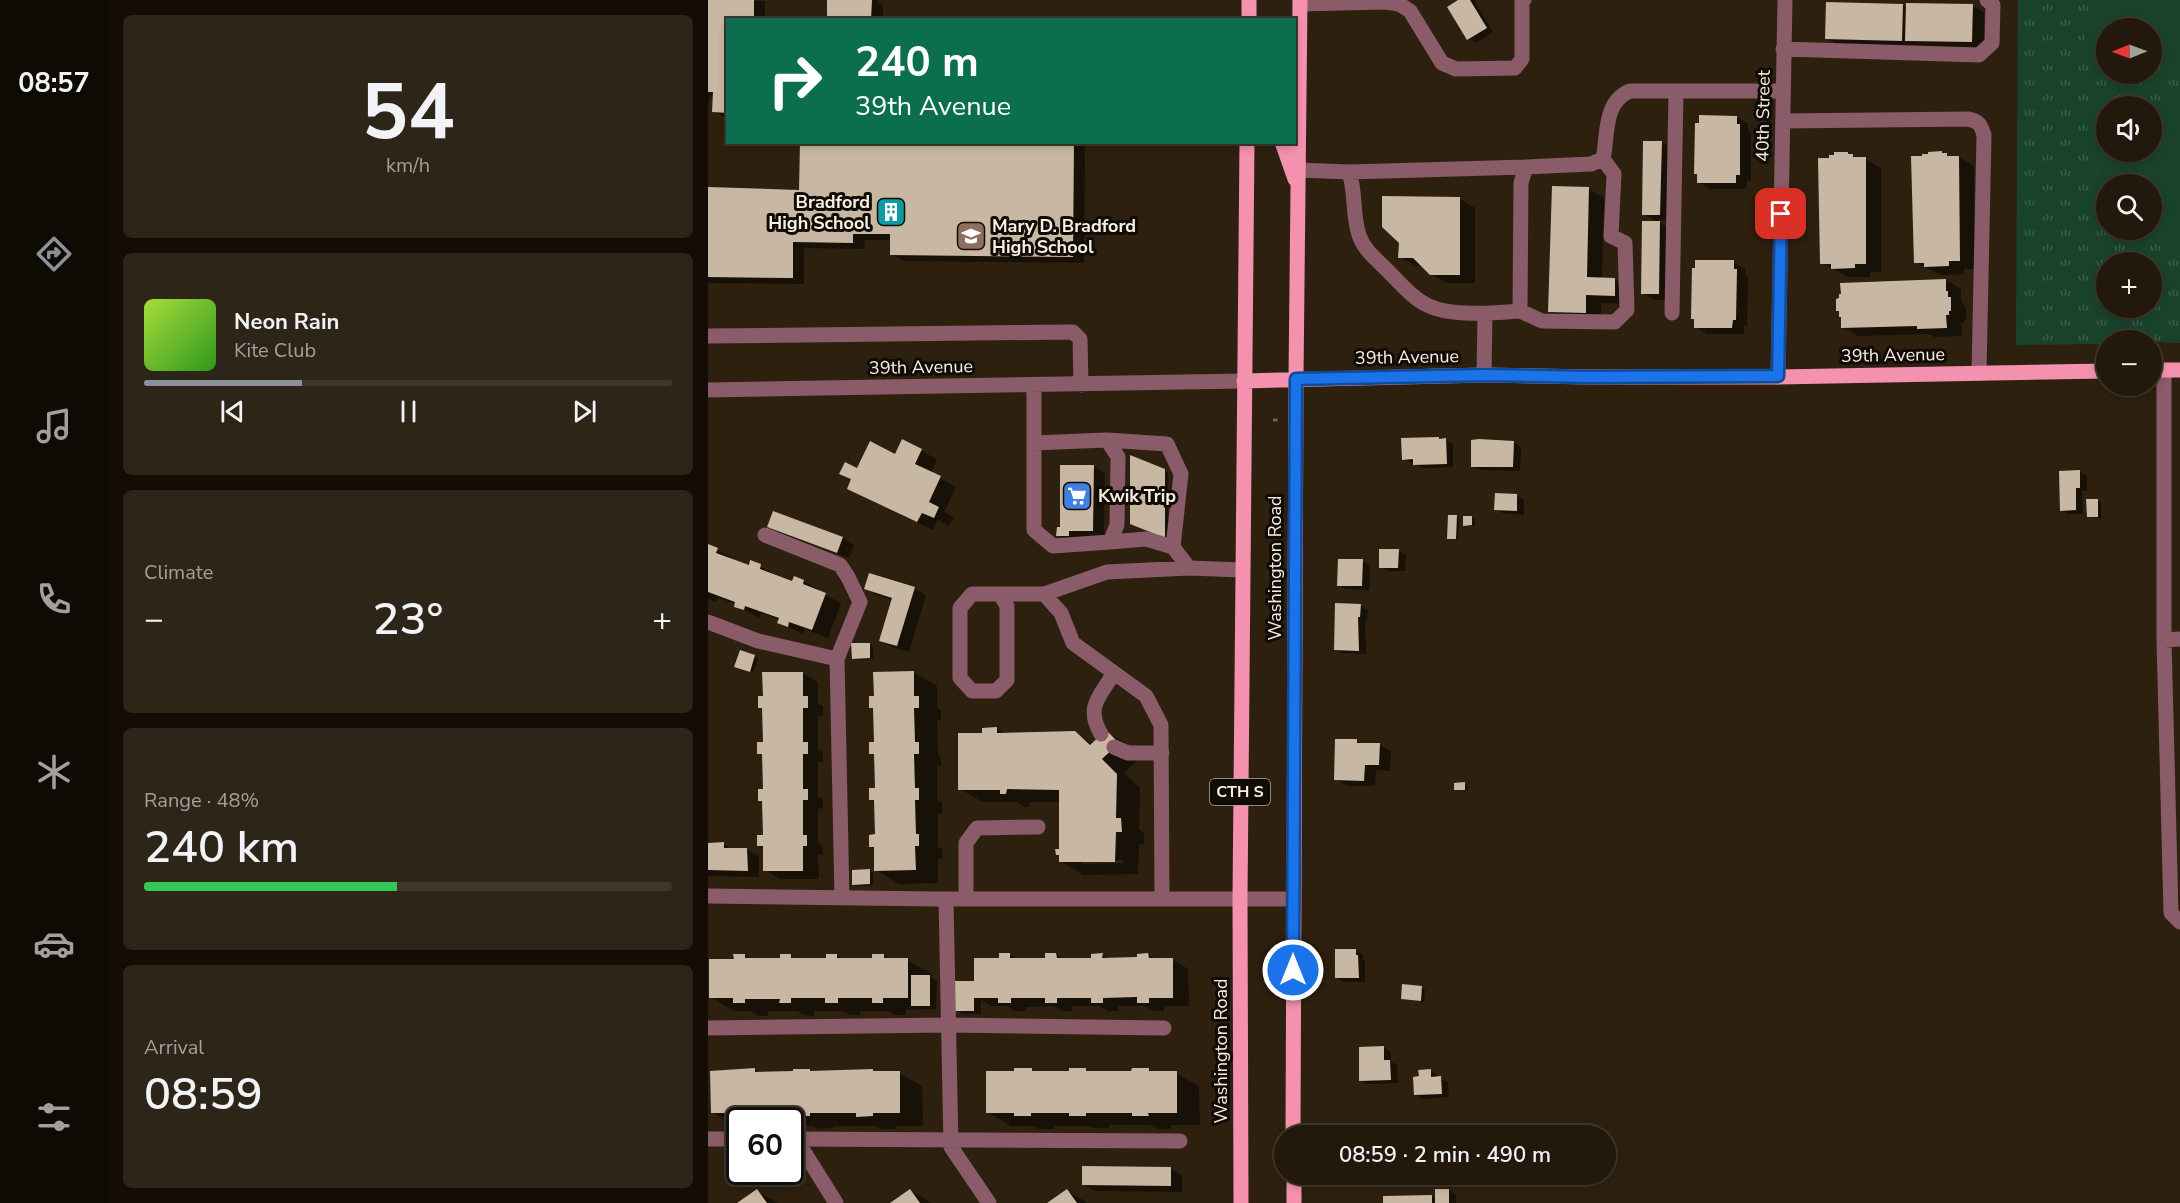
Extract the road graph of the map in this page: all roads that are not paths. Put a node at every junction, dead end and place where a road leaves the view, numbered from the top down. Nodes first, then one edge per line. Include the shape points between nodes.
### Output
1 (1249, 0) edge
2 (1524, 0) edge
3 (1785, 0) edge
4 (1987, 0) edge
5 (1300, 2) edge
6 (1249, 18) edge
7 (1784, 49) junction
8 (1676, 91) junction
9 (1783, 91) junction
10 (1783, 121) junction
11 (1247, 144) edge
12 (1283, 144) edge
13 (1603, 159) junction
14 (1526, 167) junction
15 (1298, 170) junction
16 (1349, 172) junction
17 (1298, 187) junction
18 (1520, 311) junction
19 (1672, 313) dead end
20 (1485, 314) junction
21 (708, 336) edge
22 (2165, 370) edge
23 (2096, 371) edge
24 (1979, 373) junction
25 (1485, 375) junction
26 (1778, 376) junction
27 (1296, 379) junction
28 (1244, 381) junction
29 (1034, 385) junction
30 (1081, 385) junction
31 (708, 390) edge
32 (1107, 440) junction
33 (1034, 443) junction
34 (765, 535) dead end
35 (1110, 542) junction
36 (1173, 547) junction
37 (1189, 568) junction
38 (1242, 570) junction
39 (2172, 574) edge
40 (1000, 594) junction
41 (1044, 594) junction
42 (708, 622) edge
43 (2172, 640) edge
44 (837, 658) junction
45 (1114, 673) junction
46 (1101, 734) dead end
47 (1114, 747) dead end
48 (1162, 753) junction
49 (2174, 789) edge
50 (1038, 827) dead end
51 (2174, 837) edge
52 (708, 896) edge
53 (842, 898) junction
54 (1162, 898) junction
55 (1240, 898) junction
56 (946, 899) junction
57 (966, 899) junction
58 (1293, 899) junction
59 (2180, 922) edge
60 (949, 1025) junction
61 (708, 1028) edge
62 (1164, 1028) dead end
63 (1293, 1125) edge
64 (951, 1138) junction
65 (708, 1139) edge
66 (726, 1139) edge
67 (804, 1139) edge
68 (1180, 1141) dead end
69 (804, 1155) edge
70 (1293, 1185) edge
71 (836, 1203) edge
72 (989, 1203) edge
73 (1241, 1203) edge
74 (1294, 1203) edge

1 - 6 main road
2 - 5 street via 1522,59 1515,68 1455,69 1442,63 1410,11 1399,4
3 - 7 street, 40th Street
4 - 7 street via 1993,5 1992,43 1979,54
5 - 15 main road, Washington Road
7 - 9 street, 40th Street
8 - 9 street
8 - 13 street via 1630,91 1620,95 1607,121
8 - 19 street
9 - 10 street, 40th Street
10 - 24 street via 1968,119 1981,125 1984,135
10 - 26 street, 40th Street
11 - 28 main road, Washington Road
12 - 17 main road
13 - 14 street via 1591,164
13 - 18 street via 1614,174 1611,236 1625,243 1627,310 1615,322 1542,321
14 - 16 street
14 - 18 street via 1521,183
15 - 16 street
15 - 17 main road, Washington Road
16 - 20 street via 1354,218 1368,251 1403,287 1429,306
17 - 27 main road, Washington Road
18 - 20 street
20 - 25 street
21 - 30 street via 1073,332 1080,339
22 - 39 street
23 - 24 main road, 39th Avenue
24 - 26 main road, 39th Avenue
25 - 26 main road, 39th Avenue
25 - 27 main road, 39th Avenue
27 - 28 main road, 39th Avenue
27 - 58 main road, Washington Road / CTH S
28 - 30 street, 39th Avenue
28 - 38 main road, Washington Road / CTH S
29 - 30 street, 39th Avenue
29 - 31 street, 39th Avenue
29 - 33 street
32 - 33 street
32 - 35 street via 1118,457 1117,525
32 - 36 street via 1167,444 1181,474
33 - 35 street via 1034,530 1053,546
34 - 44 street via 840,565 848,577 860,602
35 - 36 street via 1146,538
36 - 37 street
37 - 38 street
37 - 41 street via 1107,573
38 - 55 main road, Washington Road / CTH S
39 - 43 street
40 - 40 street via 1007,606 1007,680 996,691 972,691 960,678 960,608 972,594
40 - 41 street
41 - 45 street via 1061,613 1073,643
42 - 44 street via 758,641
43 - 49 street
44 - 53 street
45 - 46 street via 1095,703 1093,715
45 - 48 street via 1146,696 1161,725
47 - 48 street via 1128,753
48 - 54 street
49 - 51 street
50 - 57 street via 977,828 966,843
51 - 59 street via 2171,913
52 - 53 street
53 - 56 street
54 - 55 street
54 - 57 street
55 - 58 street
55 - 73 main road, Washington Road / CTH S
56 - 57 street
56 - 60 street
58 - 63 main road, Washington Road / CTH S
60 - 61 street
60 - 62 street
60 - 64 street
64 - 67 street
64 - 68 street
64 - 72 street via 951,1147
65 - 66 street
69 - 71 street
70 - 74 main road

